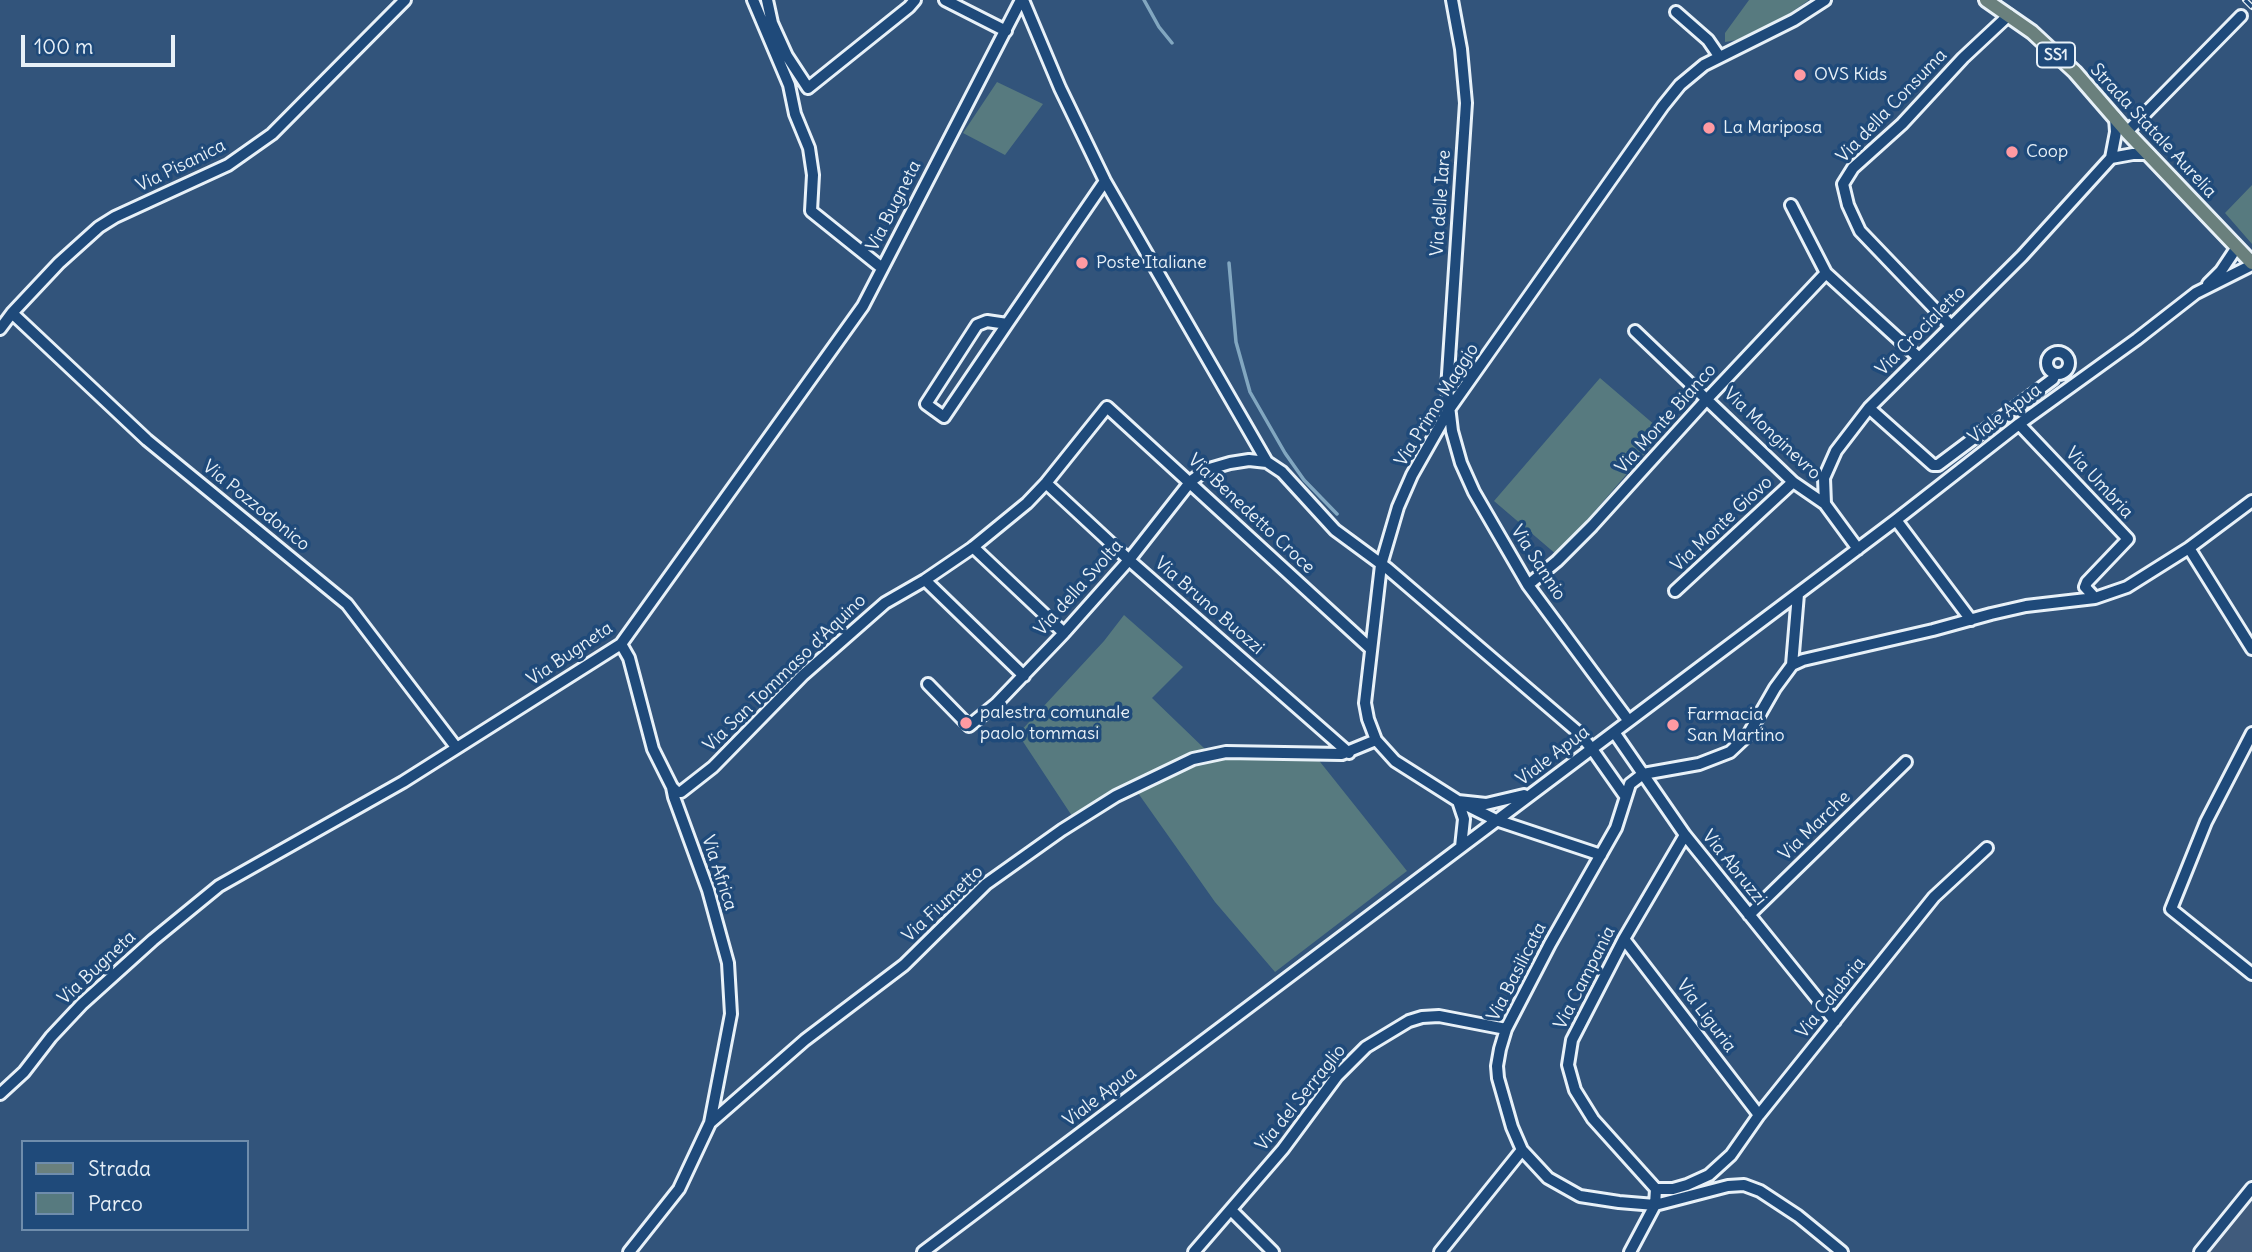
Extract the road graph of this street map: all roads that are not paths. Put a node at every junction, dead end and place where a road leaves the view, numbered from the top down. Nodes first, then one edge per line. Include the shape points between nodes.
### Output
1 (405, 0) edge
2 (753, 0) edge
3 (767, 0) edge
4 (915, 0) edge
5 (945, 0) edge
6 (1022, 0) edge
7 (1452, 0) edge
8 (1825, 0) edge
9 (1987, 1) edge
10 (1676, 12) dead end
11 (2009, 15) junction
12 (2241, 16) dead end
13 (1006, 31) junction
14 (1719, 57) junction
15 (2115, 117) junction
16 (2127, 132) junction
17 (2149, 155) junction
18 (2111, 158) junction
19 (1105, 181) junction
20 (1791, 205) dead end
21 (2236, 247) junction
22 (2252, 264) edge
23 (882, 268) junction
24 (1826, 273) junction
25 (2203, 288) junction
26 (12, 313) junction
27 (1007, 324) junction
28 (1951, 326) junction
29 (0, 329) edge
30 (1635, 331) dead end
31 (1919, 358) junction
32 (2055, 374) dead end
33 (1707, 398) junction
34 (1107, 407) joint
35 (1450, 408) junction
36 (1869, 408) junction
37 (2019, 424) junction
38 (1267, 462) junction
39 (1191, 481) junction
40 (1793, 482) junction
41 (1046, 484) junction
42 (2252, 501) edge
43 (1825, 504) junction
44 (1896, 520) junction
45 (973, 547) junction
46 (2189, 548) junction
47 (1858, 549) junction
48 (1129, 560) junction
49 (1381, 565) junction
50 (925, 580) junction
51 (1528, 585) junction
52 (1675, 591) dead end
53 (1798, 594) junction
54 (2095, 598) junction
55 (1971, 620) junction
56 (1064, 633) junction
57 (621, 644) junction
58 (1370, 648) junction
59 (2252, 649) edge
60 (1792, 665) junction
61 (1024, 676) junction
62 (928, 684) dead end
63 (1628, 720) junction
64 (1614, 732) junction
65 (2252, 733) edge
66 (1376, 740) junction
67 (456, 747) junction
68 (1592, 749) junction
69 (1349, 752) junction
70 (1906, 762) dead end
71 (1643, 774) junction
72 (672, 787) junction
73 (1534, 792) junction
74 (1625, 796) junction
75 (1458, 801) junction
76 (1496, 820) junction
77 (1685, 835) junction
78 (1461, 847) junction
79 (1987, 848) dead end
80 (1601, 855) junction
81 (1749, 915) junction
82 (1624, 939) junction
83 (2252, 974) edge
84 (1835, 1021) junction
85 (1506, 1029) junction
86 (0, 1094) edge
87 (1759, 1115) junction
88 (710, 1123) junction
89 (1522, 1150) junction
90 (1709, 1175) junction
91 (2252, 1188) edge
92 (1656, 1189) junction
93 (1715, 1190) junction
94 (1655, 1205) junction
95 (1231, 1210) junction
96 (629, 1252) edge
97 (923, 1252) edge
98 (1194, 1252) edge
99 (1273, 1252) edge
100 (1440, 1252) edge
101 (1630, 1252) edge
102 (1842, 1252) edge
103 (2200, 1252) edge

1 - 26 street, Via Pisanica via 272,134 228,165 99,227
2 - 23 street via 789,85 808,148 813,176 811,211
3 - 4 street via 772,23 808,88
5 - 13 street
6 - 13 street, Via Bugneta
6 - 19 street
7 - 35 street, Via delle Iare via 1466,103 1447,389
8 - 14 street, Via Primo Maggio
9 - 11 main road, Strada Statale Aurelia / SS1
10 - 14 street via 1708,40
11 - 15 main road, Strada Statale Aurelia / SS1 via 2075,72
11 - 28 street, Via della Consuma via 1843,184 1860,231
12 - 16 street
13 - 23 street, Via Bugneta
14 - 35 street, Via Primo Maggio via 1691,74 1663,106
15 - 16 main road, Strada Statale Aurelia / SS1
15 - 18 street
16 - 17 main road, Strada Statale Aurelia / SS1
17 - 18 street
17 - 21 main road, Strada Statale Aurelia / SS1
18 - 28 street, Via Crocialetto
19 - 27 street
19 - 38 street
20 - 24 street
21 - 22 main road, Strada Statale Aurelia / SS1
21 - 25 street, Viale Apua
22 - 25 street, Viale Apua
23 - 57 street, Via Bugneta via 863,306
24 - 31 street
24 - 33 street, Via Monte Bianco
25 - 37 street, Viale Apua
26 - 29 street, Via Pisanica
26 - 67 street, Via Pozzodonico via 147,440 347,604
27 - 27 street via 987,321 977,325 926,404 944,417
28 - 31 street, Via Crocialetto
30 - 33 street, Via Monginevro
31 - 36 street, Via Crocialetto
32 - 36 street via 1938,465
33 - 40 street, Via Monginevro
33 - 51 street, Via Monte Bianco via 1592,526
34 - 39 street, Via Benedetto Croce
34 - 41 street, Via San Tommaso d'Aquino
35 - 49 street, Via Primo Maggio via 1412,475
35 - 51 street, Via Sannio via 1468,481
36 - 43 street, Via Crocialetto via 1836,451 1824,478
37 - 44 street, Viale Apua
37 - 54 street, Via Umbria via 2128,539 2087,582 2085,587
38 - 39 street, Via della Svolta via 1230,463 1206,470
38 - 49 street via 1282,472 1335,530
39 - 48 street, Via della Svolta
39 - 58 street, Via Benedetto Croce
40 - 43 street, Via Monginevro
40 - 52 street, Via Monte Giovo
41 - 45 street, Via San Tommaso d'Aquino
41 - 48 street, Via Bruno Buozzi
42 - 46 street
43 - 47 street
44 - 47 street, Viale Apua
44 - 55 street
45 - 50 street, Via San Tommaso d'Aquino
45 - 56 street
46 - 54 street via 2127,587
46 - 59 street
47 - 53 street, Viale Apua
48 - 56 street, Via della Svolta
48 - 69 street, Via Bruno Buozzi
49 - 58 street, Via Primo Maggio
49 - 68 street
50 - 61 street
50 - 72 street, Via San Tommaso d'Aquino via 885,603 846,635 686,789 677,792
51 - 63 street, Via Sannio
53 - 60 street
53 - 63 street, Viale Apua
54 - 55 street via 2026,606
55 - 60 street
56 - 61 street, Via della Svolta
57 - 67 street, Via Bugneta
57 - 72 street, Via Africa via 629,658 653,749
58 - 66 street, Via Primo Maggio via 1365,703
60 - 71 street via 1748,735 1730,752 1699,764
61 - 62 street, Via della Svolta via 969,726
63 - 64 street, Viale Apua
64 - 68 street, Viale Apua
64 - 71 street, Via Abruzzi
65 - 83 street via 2206,822 2171,909
66 - 69 street, Via Fiumetto
66 - 75 street, Via Primo Maggio via 1395,761
67 - 86 street, Via Bugneta via 219,886 82,1004
68 - 73 street, Viale Apua
68 - 74 street
69 - 88 street, Via Fiumetto via 1213,754 1116,796 986,884 904,965 805,1040
70 - 81 street, Via Marche
71 - 74 street, Via Basilicata via 1630,784
71 - 77 street, Via Abruzzi
72 - 88 street, Via Africa via 708,890 731,980 731,1014
73 - 75 street via 1486,804
73 - 76 street, Viale Apua
74 - 80 street, Via Basilicata via 1616,828
75 - 76 street, Via Primo Maggio
75 - 78 street via 1464,819
76 - 78 street, Viale Apua
76 - 80 street, Via Primo Maggio
77 - 81 street, Via Abruzzi
77 - 82 street, Via Campania
78 - 97 street, Viale Apua
79 - 84 street, Via Calabria via 1934,897
80 - 85 street, Via Basilicata
81 - 84 street, Via Abruzzi
82 - 87 street, Via Liguria
82 - 92 street, Via Campania via 1572,1040 1568,1065 1575,1090 1593,1119
84 - 87 street, Via Calabria
85 - 89 street, Via Basilicata via 1497,1073
85 - 95 street, Via del Serraglio via 1430,1016 1409,1021 1380,1037 1337,1076
87 - 90 street, Via Calabria via 1731,1155
88 - 96 street, Via Fiumetto via 679,1189
89 - 94 street, Via Basilicata via 1548,1178 1580,1196
89 - 100 street
90 - 92 street, Via Calabria via 1673,1189
90 - 93 street
91 - 103 street
92 - 94 street
93 - 94 street, Via Basilicata
93 - 102 street, Via Basilicata via 1744,1185 1760,1191
94 - 101 street
95 - 98 street, Via del Serraglio
95 - 99 street

